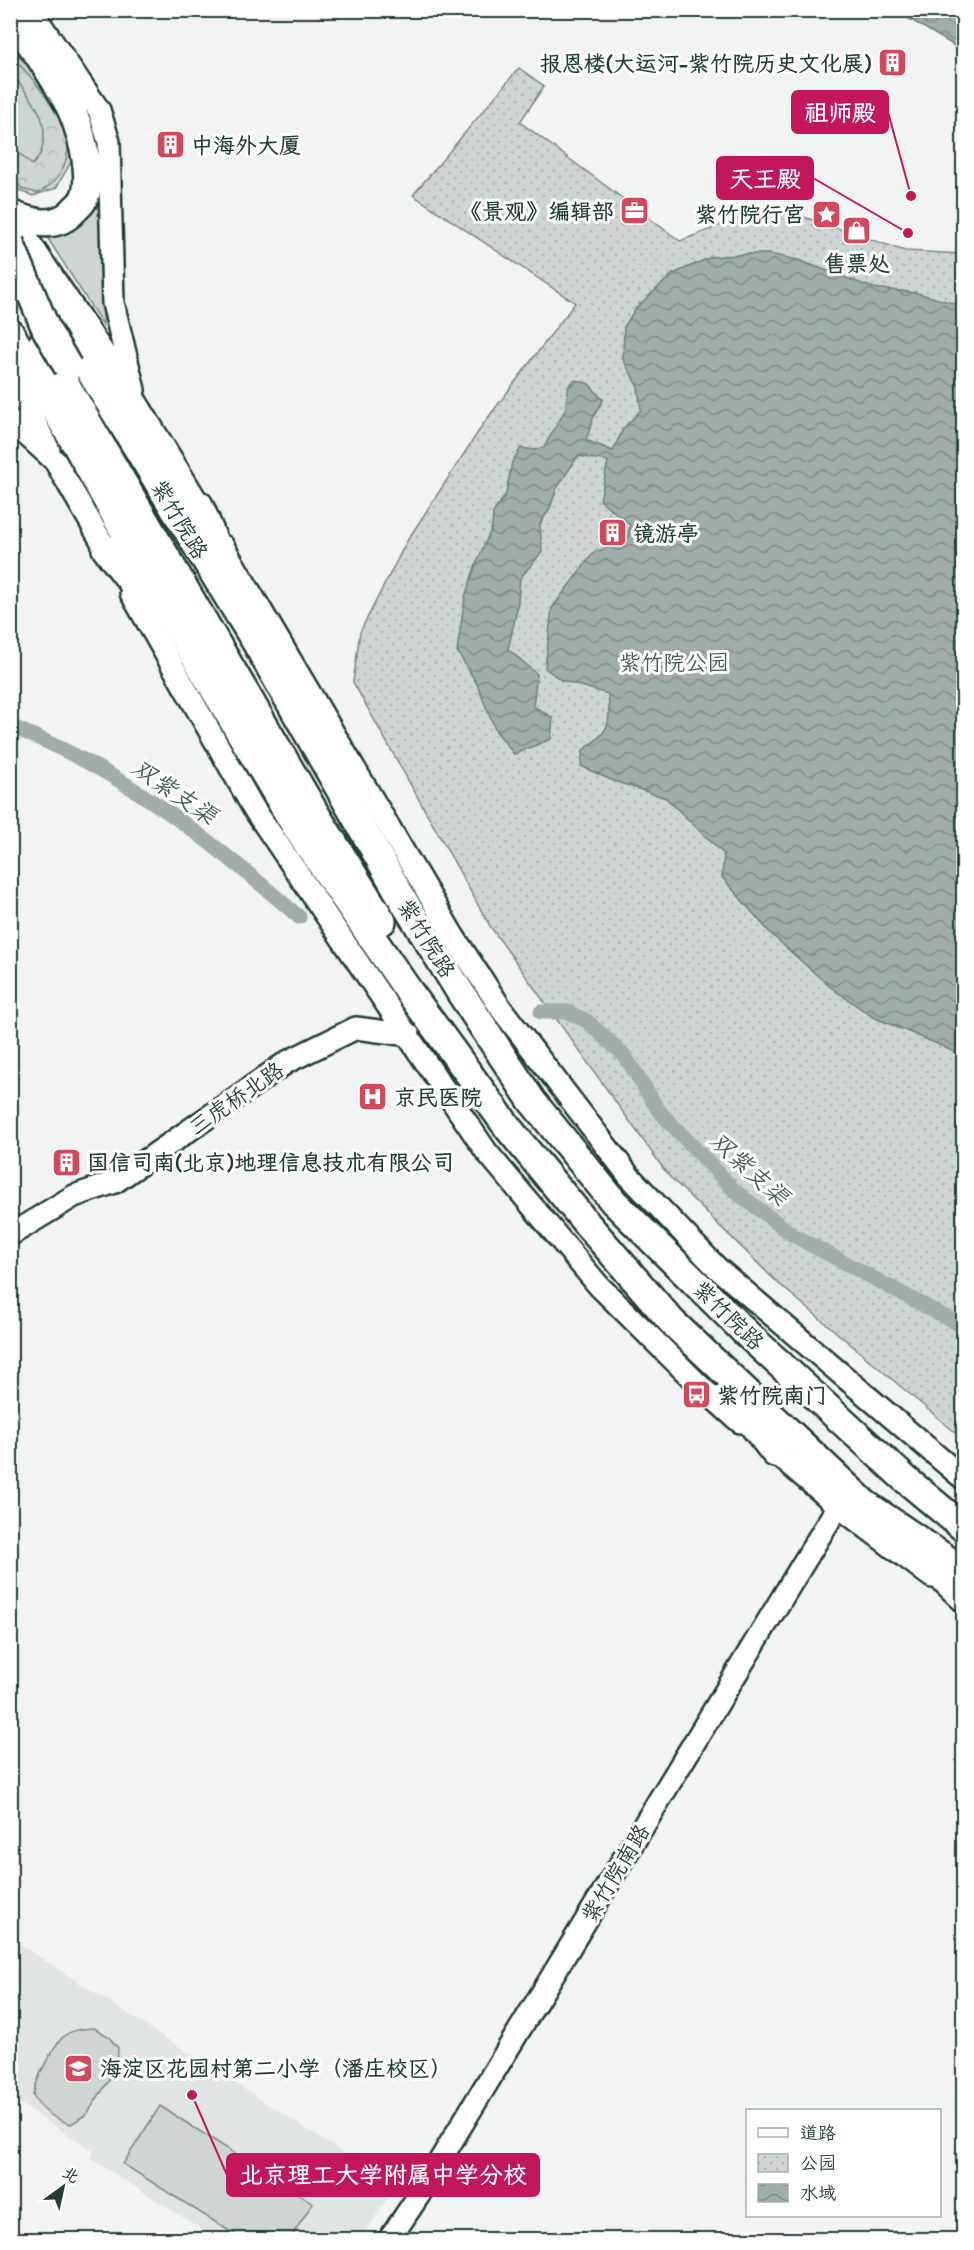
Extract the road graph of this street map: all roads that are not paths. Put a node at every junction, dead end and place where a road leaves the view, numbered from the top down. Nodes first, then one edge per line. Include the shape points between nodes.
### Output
1 (31, 10) edge
2 (10, 14) edge
3 (11, 214) edge
4 (10, 243) edge
5 (10, 252) edge
6 (10, 272) edge
7 (10, 333) edge
8 (63, 370) junction
9 (10, 373) edge
10 (136, 403) junction
11 (10, 420) edge
12 (55, 461) junction
13 (199, 505) junction
14 (106, 549) junction
15 (257, 644) junction
16 (210, 681) junction
17 (409, 1035) junction
18 (532, 1101) junction
19 (509, 1129) junction
20 (10, 1235) edge
21 (672, 1322) junction
22 (775, 1453) junction
23 (904, 1478) junction
24 (963, 1479) edge
25 (963, 1501) edge
26 (865, 1504) junction
27 (838, 1506) junction
28 (963, 1528) edge
29 (963, 1571) edge
30 (963, 1600) edge
31 (389, 2240) edge

1 - 10 street via 99,110 109,142 112,303
2 - 3 highway via 70,104 89,179 84,199 70,215 53,223 32,223
3 - 10 street, 紫竹院路
4 - 8 highway, bridge
5 - 15 highway, 紫竹院路 via 78,351
6 - 8 highway via 36,333
7 - 16 highway, 紫竹院路
8 - 18 highway via 325,807 469,1028
8 - 19 highway via 315,813
9 - 12 street
10 - 13 street, 紫竹院路
11 - 12 street
12 - 14 street
13 - 15 highway
13 - 24 street, 紫竹院路 via 454,937 502,1010 629,1176 717,1268
14 - 16 highway
14 - 17 street via 254,809
15 - 18 highway, 紫竹院路 via 406,904
16 - 19 highway, 紫竹院路 via 298,830
17 - 20 street, 三虎桥北路 via 356,1028 287,1062 115,1182 74,1196
17 - 22 street via 486,1151 599,1286 703,1389
18 - 23 highway, 紫竹院路 via 614,1202 747,1334
19 - 21 highway, 紫竹院路
21 - 22 highway
21 - 26 highway, 紫竹院路
22 - 27 street
23 - 25 highway
23 - 28 highway, 紫竹院路
26 - 29 highway, 紫竹院路
26 - 30 highway
27 - 30 street
27 - 31 street, 紫竹院南路

